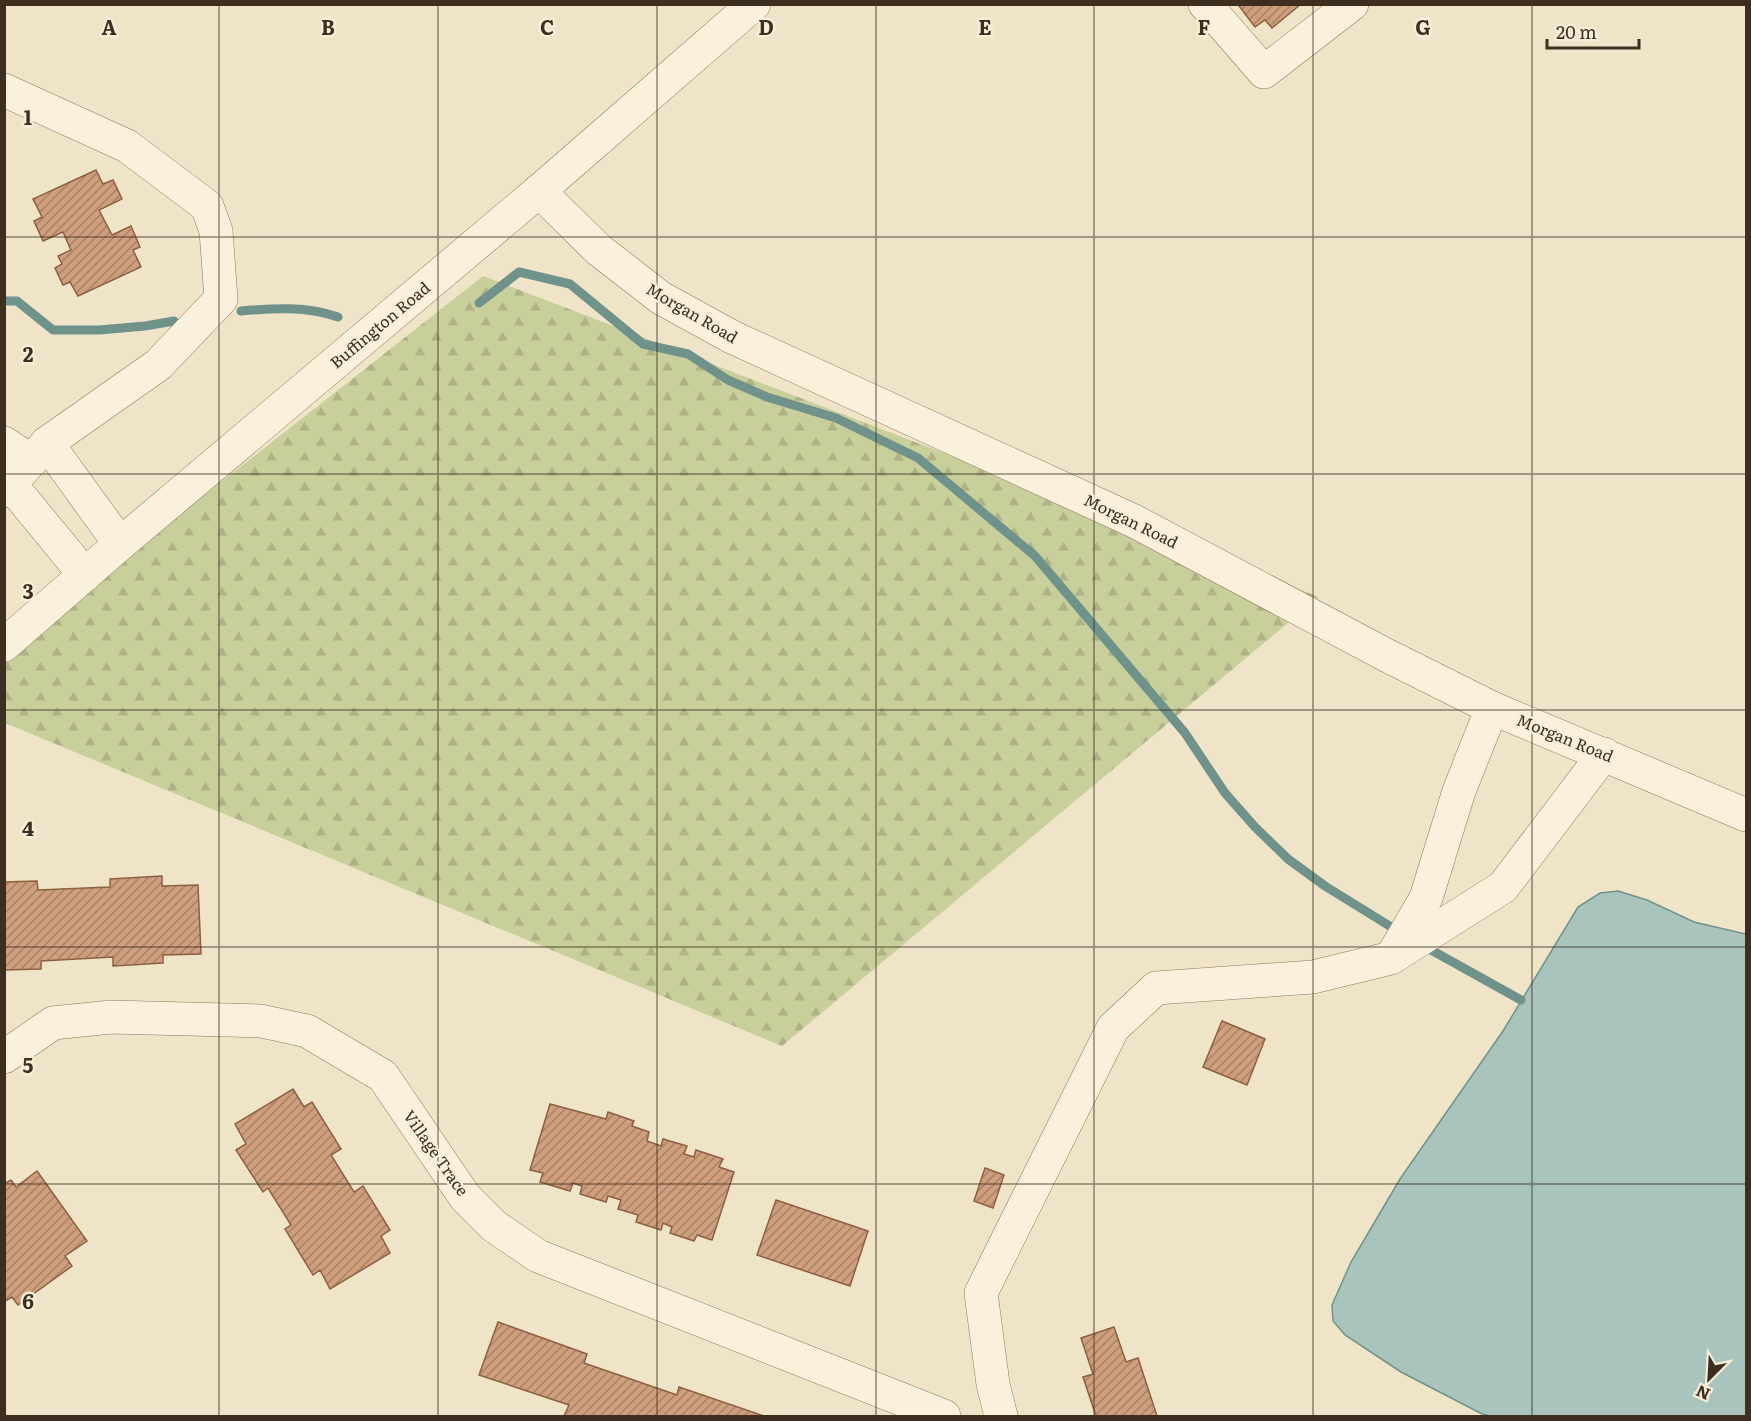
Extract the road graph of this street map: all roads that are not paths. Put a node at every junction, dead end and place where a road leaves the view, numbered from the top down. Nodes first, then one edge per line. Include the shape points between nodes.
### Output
1 (754, 4) edge
2 (1205, 4) edge
3 (1352, 4) edge
4 (4, 90) edge
5 (539, 190) junction
6 (4, 443) edge
7 (39, 452) junction
8 (8, 488) edge
9 (120, 544) junction
10 (85, 575) junction
11 (4, 645) edge
12 (1492, 708) junction
13 (1604, 754) junction
14 (1746, 815) edge
15 (1391, 957) junction
16 (13, 1051) edge
17 (944, 1416) edge
18 (1001, 1416) edge

1 - 5 street, Buffington Road
2 - 3 street via 1264,72
4 - 7 street via 127,146 207,206 216,231 221,299 158,365
5 - 9 street, Buffington Road
5 - 12 street, Morgan Road via 599,250 661,298 732,337 1134,521
6 - 7 street
7 - 8 street
7 - 9 street
8 - 10 street
9 - 10 street, Buffington Road
10 - 11 street, Buffington Road
12 - 13 street, Morgan Road
12 - 15 street via 1459,791 1426,898
13 - 14 street, Morgan Road
13 - 15 street via 1503,887
15 - 18 street via 1313,977 1156,988 1113,1028 981,1293
16 - 17 street, Village Trace via 53,1023 111,1017 261,1021 307,1031 383,1076 465,1197 494,1226 538,1256

